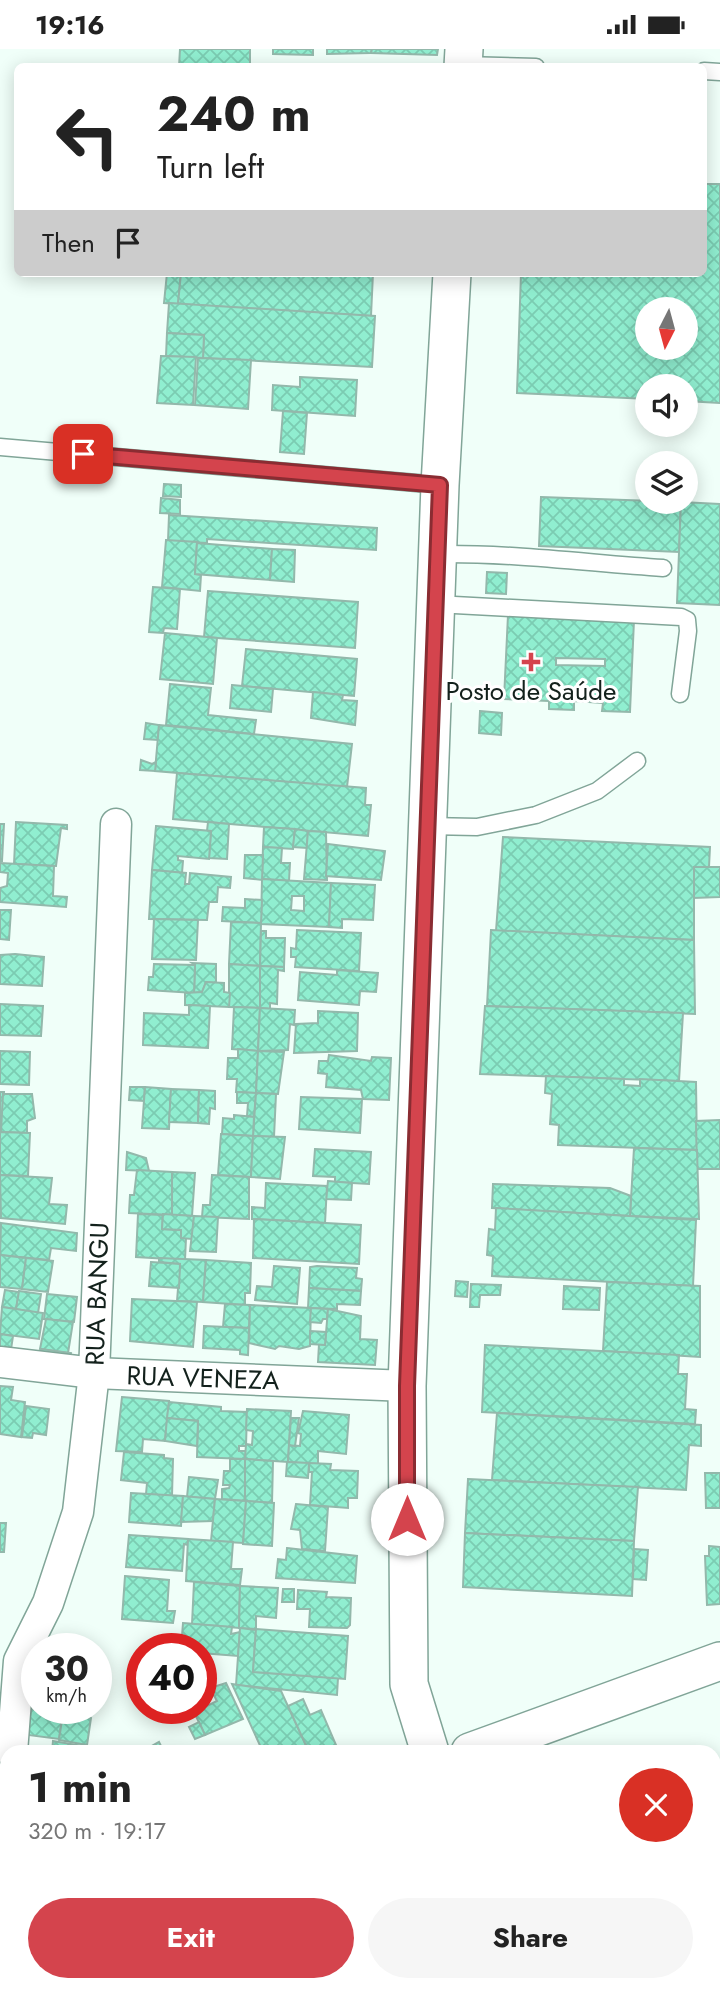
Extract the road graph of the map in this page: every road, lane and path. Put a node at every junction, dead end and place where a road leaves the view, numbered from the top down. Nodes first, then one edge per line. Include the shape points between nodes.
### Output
1 (463, 60) edge
2 (494, 63) edge
3 (452, 277) edge
4 (0, 447) edge
5 (440, 485) junction
6 (437, 554) junction
7 (663, 568) dead end
8 (436, 604) junction
9 (680, 694) dead end
10 (637, 761) dead end
11 (116, 824) dead end
12 (428, 826) junction
13 (0, 1362) edge
14 (94, 1373) junction
15 (407, 1386) junction
16 (720, 1661) edge
17 (13, 1745) edge
18 (428, 1745) edge
19 (489, 1745) edge

1 - 2 lane
3 - 5 street
4 - 5 lane
5 - 6 street
6 - 7 lane via 495,553
6 - 8 street
8 - 9 lane via 681,617 687,621 688,631
8 - 12 street
10 - 12 lane via 597,791 536,815 477,827
11 - 14 street, RUA BANGU
12 - 15 street
13 - 14 street, RUA VENEZA
14 - 15 street, RUA VENEZA
14 - 17 street, RUA BANGU via 78,1512 48,1603 19,1661
15 - 18 street via 409,1684
16 - 19 street

